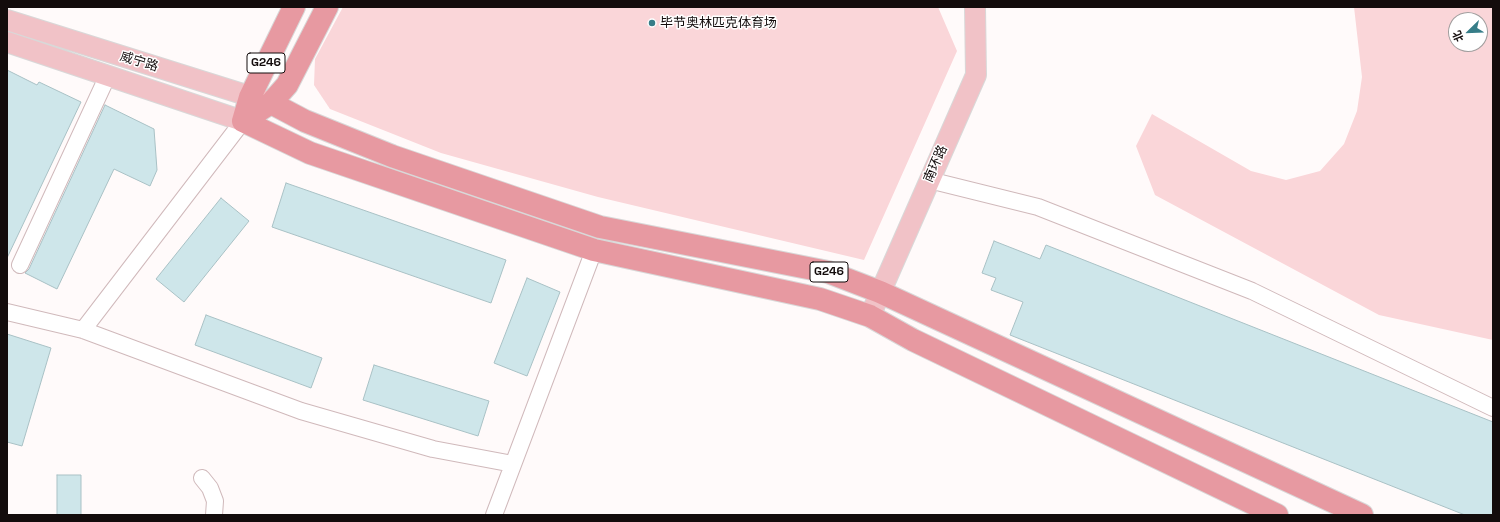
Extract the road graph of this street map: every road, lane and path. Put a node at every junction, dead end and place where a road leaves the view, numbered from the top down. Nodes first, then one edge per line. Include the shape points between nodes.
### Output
1 (294, 7) edge
2 (328, 7) edge
3 (975, 7) edge
4 (7, 20) edge
5 (7, 42) edge
6 (108, 75) junction
7 (250, 97) junction
8 (271, 103) junction
9 (243, 121) junction
10 (929, 180) junction
11 (594, 250) junction
12 (20, 265) dead end
13 (880, 292) junction
14 (7, 312) edge
15 (870, 316) junction
16 (83, 330) junction
17 (1493, 408) edge
18 (513, 464) junction
19 (202, 478) dead end
20 (214, 515) edge
21 (494, 515) edge
22 (1277, 515) edge
23 (1360, 515) edge

1 - 7 highway, G246
2 - 8 highway, G246 via 287,84
3 - 10 main road, 南环路 via 976,75
4 - 7 main road, 威宁路
5 - 6 main road, 威宁路
6 - 9 main road, 威宁路
6 - 12 street
7 - 8 main road, 威宁路
7 - 9 highway, G246
8 - 9 highway, G246
8 - 13 highway, G246 via 305,121 392,156 600,227 828,272
9 - 11 highway, G246 via 310,153
9 - 16 street
10 - 13 main road, 南环路
10 - 17 street via 1038,207 1252,291
11 - 15 highway, G246 via 820,299
11 - 18 street
13 - 15 main road, 南环路
13 - 23 highway, G246
14 - 16 street
15 - 22 highway, G246 via 913,340
16 - 18 street via 301,411 433,449
18 - 21 street
19 - 20 street via 210,488 215,501

